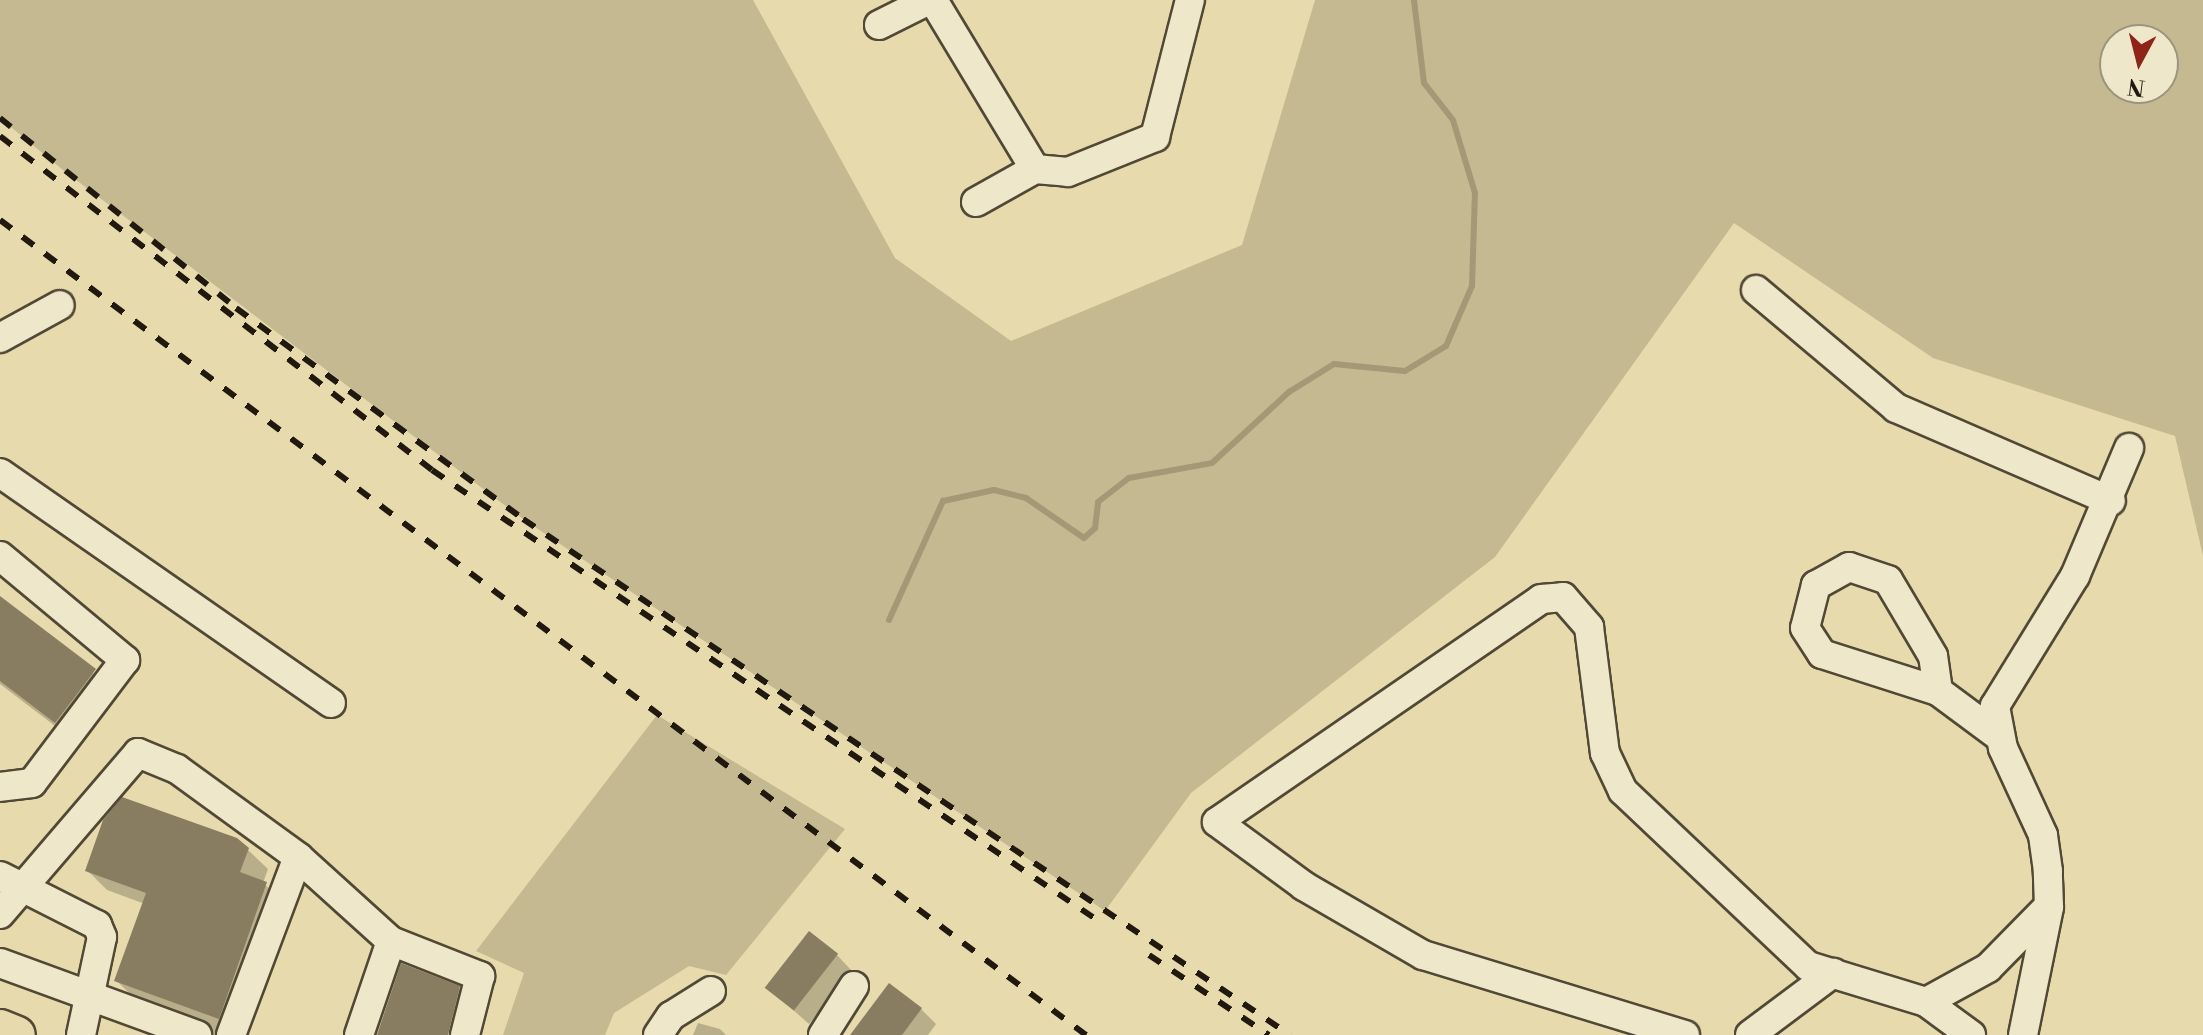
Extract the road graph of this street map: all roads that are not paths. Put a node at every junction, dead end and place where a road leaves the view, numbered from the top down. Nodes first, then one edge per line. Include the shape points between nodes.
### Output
1 (931, 0) edge
2 (1190, 0) edge
3 (879, 25) dead end
4 (1035, 169) junction
5 (976, 202) dead end
6 (1756, 290) dead end
7 (60, 305) dead end
8 (0, 338) edge
9 (2129, 448) dead end
10 (0, 473) edge
11 (2111, 501) junction
12 (0, 556) edge
13 (1938, 691) junction
14 (331, 703) dead end
15 (2000, 737) junction
16 (0, 787) edge
17 (298, 857) junction
18 (9, 883) edge
19 (2049, 907) junction
20 (0, 914) edge
21 (391, 941) junction
22 (0, 963) edge
23 (1833, 973) junction
24 (854, 986) dead end
25 (711, 991) dead end
26 (93, 998) junction
27 (1926, 1002) junction
28 (0, 1028) edge
29 (17, 1035) edge
30 (81, 1035) edge
31 (197, 1035) edge
32 (231, 1035) edge
33 (359, 1035) edge
34 (465, 1035) edge
35 (658, 1035) edge
36 (823, 1035) edge
37 (1685, 1035) edge
38 (1750, 1035) edge
39 (1971, 1035) edge
40 (2023, 1035) edge

1 - 3 street
1 - 4 street
2 - 4 street via 1155,137 1068,172
4 - 5 street
6 - 11 street via 1896,408
7 - 8 street
9 - 11 street
10 - 14 street
11 - 15 street via 2075,576 1995,706
12 - 16 street via 125,660 32,783
13 - 13 street via 1822,654 1805,628 1816,585 1849,567 1888,580 1933,656
13 - 15 street
15 - 19 street via 2043,835
17 - 18 street via 177,769 138,753
17 - 21 street
17 - 32 street
18 - 20 street
18 - 26 street via 97,925
19 - 27 street via 1988,968
19 - 40 street
21 - 33 street
21 - 34 street via 480,976
22 - 26 street
23 - 27 street
23 - 37 street via 1776,943 1623,791 1605,753 1589,627 1563,597 1541,599 1217,822 1304,886 1423,955
23 - 38 street
24 - 36 street
25 - 35 street via 671,1016
26 - 30 street
26 - 31 street
27 - 39 street
28 - 29 main road

